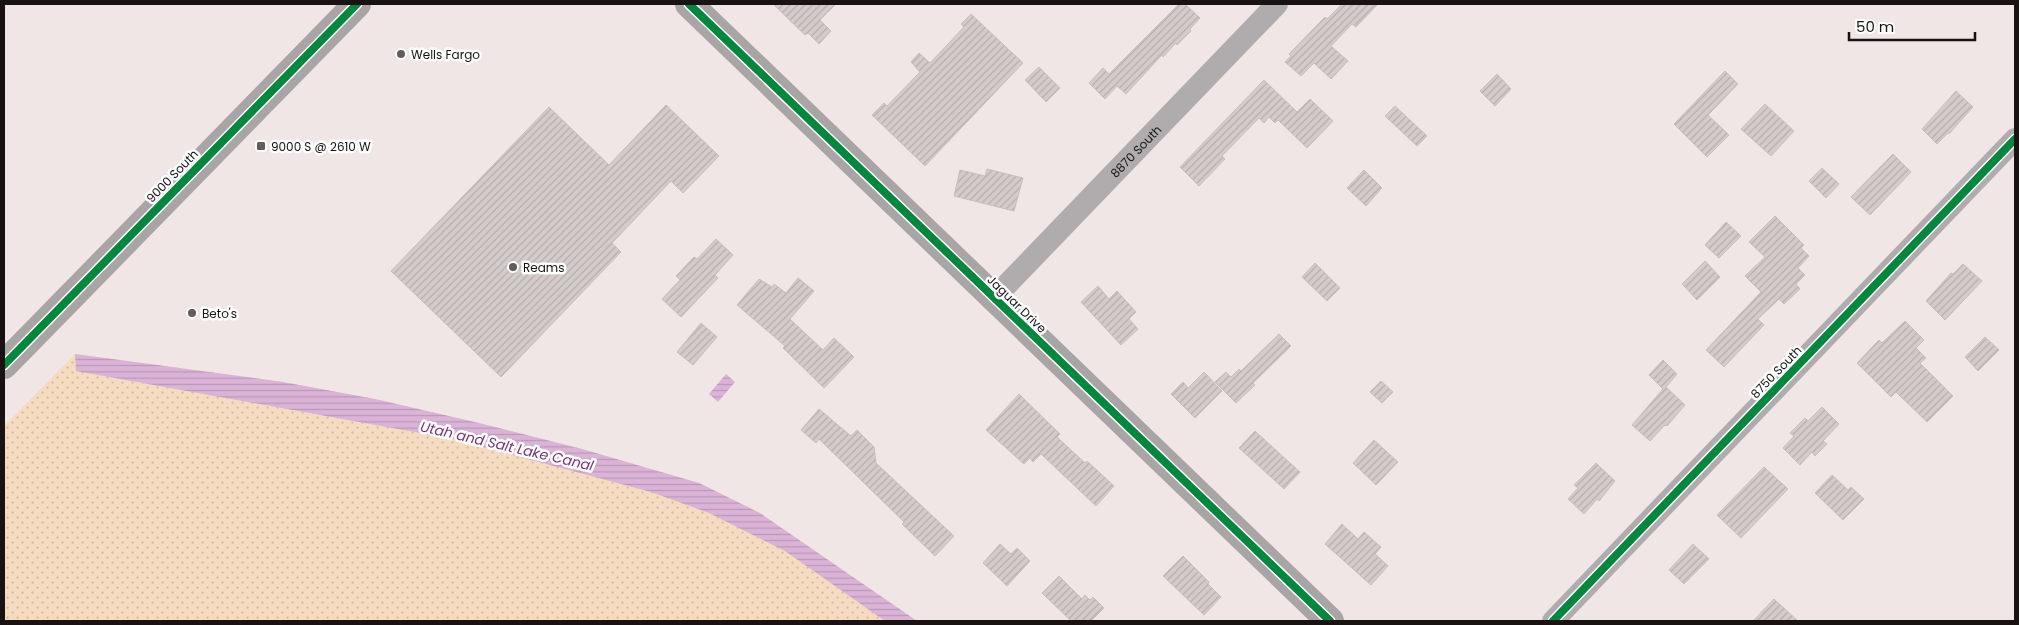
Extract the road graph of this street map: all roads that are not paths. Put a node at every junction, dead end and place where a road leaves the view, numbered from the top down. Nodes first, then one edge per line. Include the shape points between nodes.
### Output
1 (357, 4) edge
2 (689, 4) edge
3 (1277, 4) edge
4 (2015, 139) edge
5 (994, 298) junction
6 (4, 365) edge
7 (1330, 621) edge
8 (1553, 621) edge

1 - 6 main road, 9000 South
2 - 5 main road, Jaguar Drive
3 - 5 street, 8870 South
4 - 8 street, 8750 South
5 - 7 main road, Jaguar Drive

